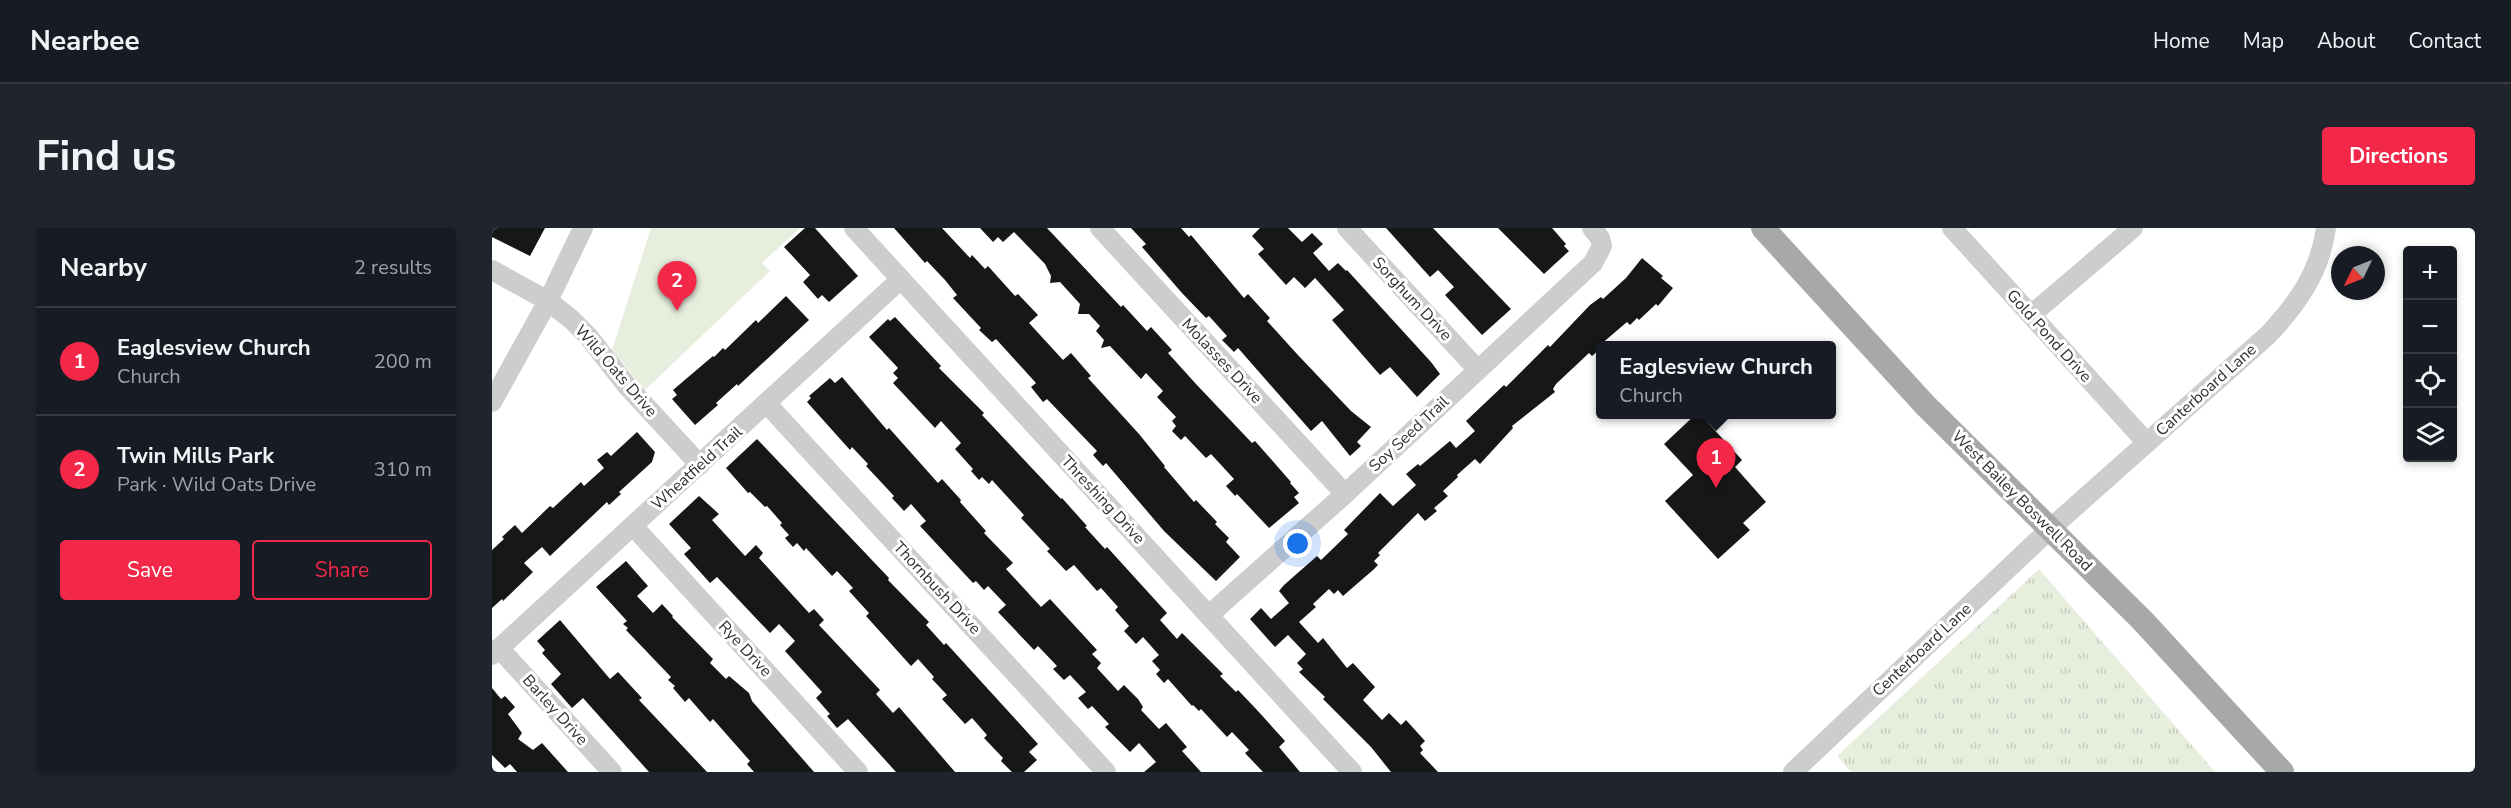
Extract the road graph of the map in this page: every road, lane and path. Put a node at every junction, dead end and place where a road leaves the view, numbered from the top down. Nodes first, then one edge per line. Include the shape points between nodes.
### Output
1 (583, 228) edge
2 (854, 228) edge
3 (1100, 228) edge
4 (1347, 228) edge
5 (1592, 228) edge
6 (1763, 228) edge
7 (1952, 228) edge
8 (2133, 228) edge
9 (2326, 228) edge
10 (492, 270) edge
11 (901, 279) junction
12 (548, 301) junction
13 (2031, 315) junction
14 (1478, 370) junction
15 (492, 402) edge
16 (767, 404) junction
17 (2147, 443) junction
18 (700, 465) junction
19 (1345, 494) junction
20 (633, 526) junction
21 (2051, 528) junction
22 (1209, 615) junction
23 (496, 652) edge
24 (612, 772) edge
25 (858, 772) edge
26 (1106, 772) edge
27 (1352, 772) edge
28 (1793, 772) edge
29 (2282, 772) edge

1 - 12 street
2 - 11 street, Threshing Drive
3 - 19 street, Molasses Drive
4 - 14 street, Sorghum Drive
5 - 14 street, Soy Seed Trail via 1602,246 1593,263
6 - 21 main road, West Bailey Boswell Road via 1926,406
7 - 13 street, Gold Pond Drive
8 - 13 street
9 - 17 street, Canterboard Lane via 2319,260 2293,308
10 - 12 street, Wild Oats Drive
11 - 16 street, Wheatfield Trail
11 - 22 street, Threshing Drive
12 - 15 street
12 - 18 street, Wild Oats Drive via 588,336 628,387
13 - 17 street, Gold Pond Drive
14 - 19 street, Soy Seed Trail
16 - 18 street, Wheatfield Trail
16 - 26 street, Thornbush Drive
17 - 21 street, Canterboard Lane
18 - 20 street, Wheatfield Trail
19 - 22 street, Soy Seed Trail
20 - 23 street, Wheatfield Trail
20 - 25 street, Rye Drive
21 - 28 street, Centerboard Lane
21 - 29 main road, West Bailey Boswell Road
22 - 27 street, Threshing Drive
23 - 24 street, Barley Drive

